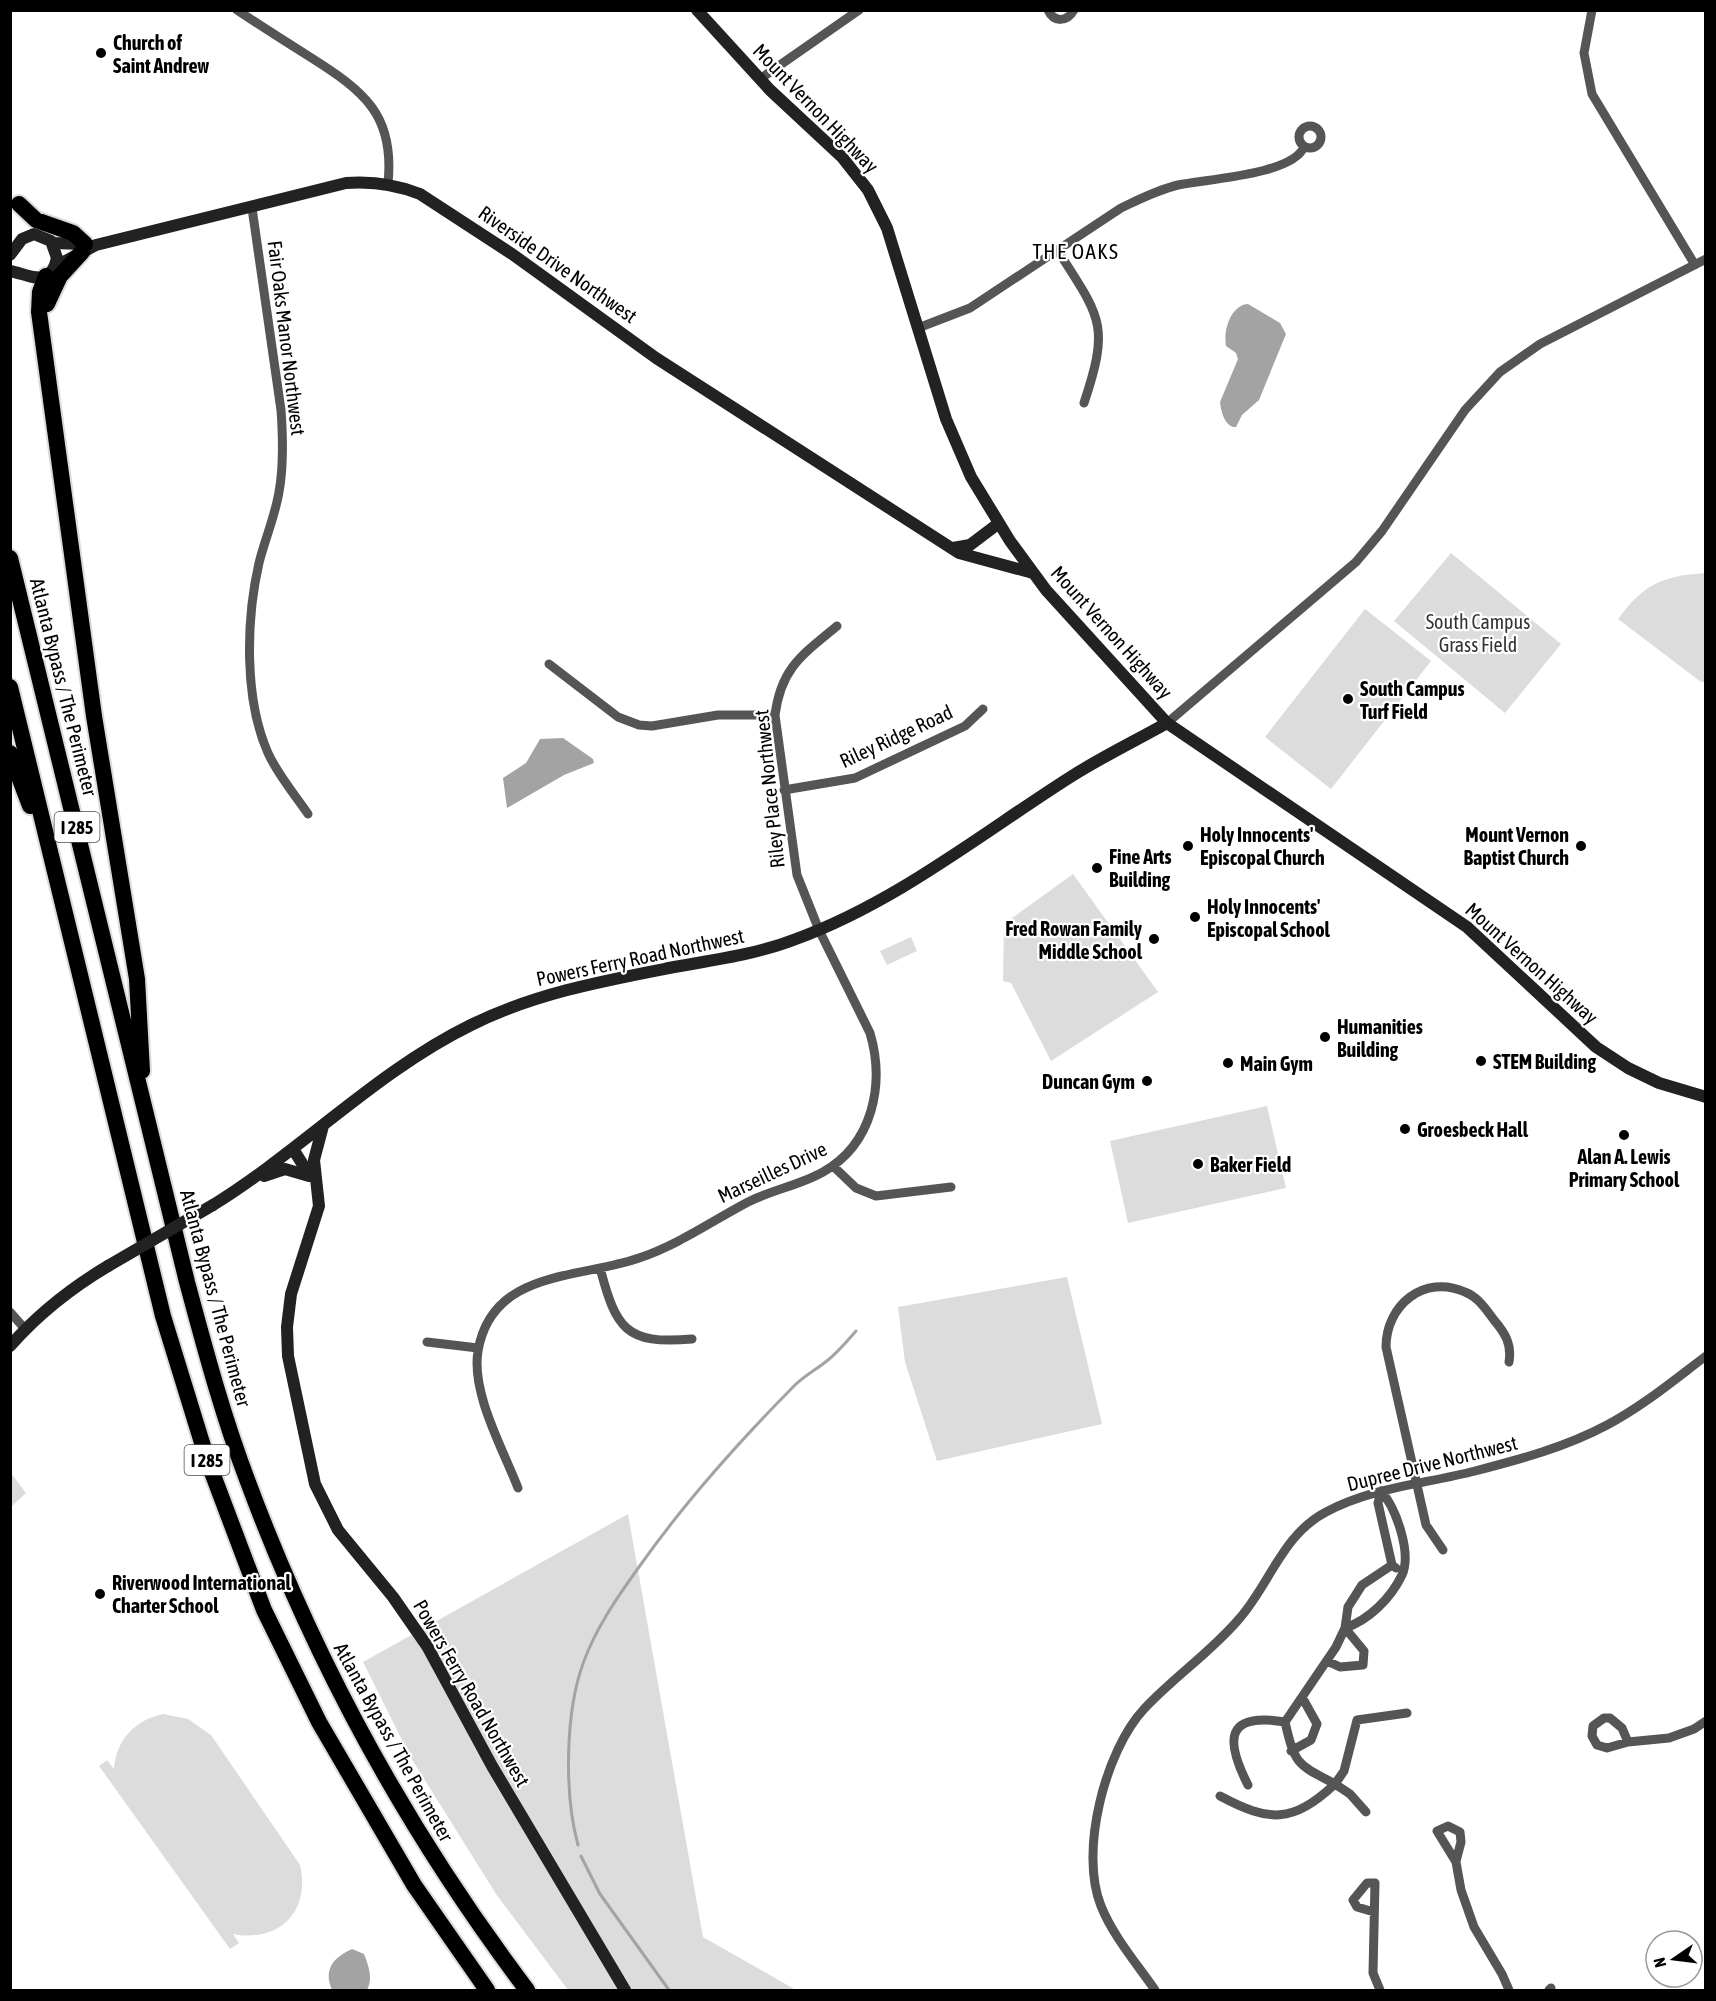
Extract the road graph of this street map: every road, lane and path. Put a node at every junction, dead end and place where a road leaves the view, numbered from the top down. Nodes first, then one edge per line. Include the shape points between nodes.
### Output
1 (237, 10) edge
2 (697, 10) edge
3 (860, 10) edge
4 (1048, 10) edge
5 (1074, 10) edge
6 (1592, 10) edge
7 (760, 79) junction
8 (1304, 147) dead end
9 (388, 183) junction
10 (15, 199) edge
11 (252, 208) junction
12 (47, 239) junction
13 (87, 247) junction
14 (1058, 251) junction
15 (11, 255) edge
16 (1706, 259) edge
17 (1695, 265) junction
18 (10, 271) edge
19 (51, 271) junction
20 (918, 328) junction
21 (42, 331) junction
22 (1084, 403) dead end
23 (999, 523) junction
24 (953, 548) junction
25 (10, 558) edge
26 (1033, 573) junction
27 (837, 626) dead end
28 (549, 664) dead end
29 (10, 687) edge
30 (983, 709) dead end
31 (775, 715) junction
32 (1167, 723) junction
33 (10, 753) edge
34 (784, 790) junction
35 (308, 814) dead end
36 (56, 877) junction
37 (819, 930) junction
38 (141, 1096) junction
39 (1706, 1097) edge
40 (323, 1126) junction
41 (293, 1149) junction
42 (833, 1166) junction
43 (309, 1176) junction
44 (246, 1184) junction
45 (951, 1187) dead end
46 (318, 1194) junction
47 (600, 1268) junction
48 (10, 1312) edge
49 (25, 1329) junction
50 (692, 1338) dead end
51 (427, 1342) dead end
52 (10, 1346) edge
53 (478, 1348) junction
54 (1706, 1356) edge
55 (1509, 1362) dead end
56 (1417, 1483) junction
57 (518, 1488) dead end
58 (1381, 1491) junction
59 (1443, 1550) dead end
60 (1392, 1565) junction
61 (1403, 1574) junction
62 (1345, 1628) junction
63 (1327, 1661) junction
64 (1302, 1697) junction
65 (1407, 1713) dead end
66 (1706, 1721) edge
67 (1285, 1722) junction
68 (1628, 1742) dead end
69 (1291, 1750) junction
70 (1335, 1784) junction
71 (1248, 1785) dead end
72 (1220, 1796) dead end
73 (1366, 1812) dead end
74 (1456, 1861) dead end
75 (1374, 1912) junction
76 (487, 1990) edge
77 (528, 1990) edge
78 (625, 1990) edge
79 (1155, 1990) edge
80 (1380, 1990) edge
81 (1509, 1990) edge

1 - 9 street via 365,96 387,136
2 - 7 street, Mount Vernon Highway
3 - 7 street
4 - 5 street via 1060,20 1068,18
6 - 17 street via 1584,53 1592,94
7 - 20 street, Mount Vernon Highway via 842,157 868,190 887,228
8 - 14 street via 1292,160 1263,170 1148,195 1121,208
9 - 11 street, Riverside Drive Northwest via 346,183
9 - 24 street, Riverside Drive Northwest via 420,194 452,214 656,358
10 - 12 highway
10 - 13 highway via 36,220 73,233
11 - 13 street, Riverside Drive Northwest
11 - 35 street, Fair Oaks Manor Northwest via 283,444 279,494 259,565 251,612 254,705 269,754
12 - 13 street, Riverside Drive Northwest
12 - 15 street via 34,234 22,239
12 - 19 street via 57,254
13 - 19 street, Riverside Drive Northwest
13 - 21 highway via 51,291
14 - 20 street via 970,308
14 - 22 street via 1089,300 1098,323 1099,353
16 - 17 street
17 - 32 street via 1540,344 1500,372 1465,410 1382,531 1356,562
18 - 19 street via 35,279
19 - 21 highway via 39,301
20 - 23 street, Mount Vernon Highway via 954,442 970,477
21 - 38 highway via 94,716 137,979
23 - 24 street via 970,545
23 - 26 street, Mount Vernon Highway
24 - 26 street, Riverside Drive Northwest
25 - 38 highway, Atlanta Bypass / The Perimeter / I 285
26 - 32 street, Mount Vernon Highway
27 - 31 street, Riley Place Northwest via 789,670 778,691
28 - 31 street via 618,717 639,725 717,715
29 - 36 highway, I 285
30 - 34 street, Riley Ridge Road via 965,726 855,778
31 - 34 street, Riley Place Northwest
32 - 37 street, Powers Ferry Road Northwest via 1073,776 906,884
32 - 39 street, Mount Vernon Highway via 1467,927 1596,1047 1659,1083
33 - 36 highway
34 - 37 street, Riley Place Northwest via 797,874
36 - 76 highway, I 285 via 166,1327 244,1562 319,1722 414,1886
37 - 40 street, Powers Ferry Road Northwest via 754,953 617,979 519,1004 470,1025 418,1055
37 - 42 street, Marseilles Drive via 870,1033 878,1070 867,1124 852,1148
38 - 77 highway, Atlanta Bypass / The Perimeter / I 285 via 214,1379 247,1482 291,1591 399,1801 488,1938
40 - 41 street, Powers Ferry Road Northwest
40 - 46 street, Powers Ferry Road Northwest via 315,1152
41 - 43 street
41 - 44 street, Powers Ferry Road Northwest
42 - 45 street via 856,1188 876,1196
42 - 47 street, Marseilles Drive via 812,1178 765,1193 661,1251
43 - 44 street via 285,1169
43 - 46 street
44 - 49 street, bridge via 77,1285
46 - 78 street, Powers Ferry Road Northwest via 316,1220 291,1294 287,1327 288,1356 315,1484 338,1530 427,1646 507,1793
47 - 50 street via 611,1309 627,1328 656,1340
47 - 53 street, Marseilles Drive via 547,1278 518,1292 492,1318
48 - 49 street
49 - 52 street
51 - 53 street
53 - 57 street via 476,1368 481,1394
54 - 56 street, Dupree Drive Northwest via 1628,1413 1578,1440 1547,1452
55 - 56 street via 1510,1347 1505,1333 1480,1302 1464,1291 1428,1288 1397,1309 1388,1326 1386,1347
56 - 58 street, Dupree Drive Northwest
56 - 59 street via 1426,1526
58 - 60 street via 1378,1503
58 - 61 street via 1392,1503 1402,1536
58 - 79 street, Dupree Drive Northwest via 1323,1513 1297,1533 1240,1619 1145,1708 1114,1755 1093,1845 1096,1890 1110,1923
60 - 61 street
60 - 62 street via 1362,1585 1348,1607
61 - 62 street via 1379,1607 1359,1623
62 - 63 street
62 - 63 street via 1364,1651 1363,1665 1340,1667
63 - 64 street
64 - 67 street
64 - 69 street via 1317,1724 1311,1740
65 - 70 street via 1357,1720 1344,1771
66 - 68 street via 1669,1738
67 - 69 street
67 - 71 street via 1246,1721 1239,1727 1232,1745 1234,1759
69 - 70 street via 1299,1765
70 - 72 street via 1298,1810 1270,1817
70 - 73 street
74 - 81 street via 1474,1927
75 - 75 street via 1375,1883 1367,1883 1353,1900 1358,1907
75 - 80 street via 1373,1973

